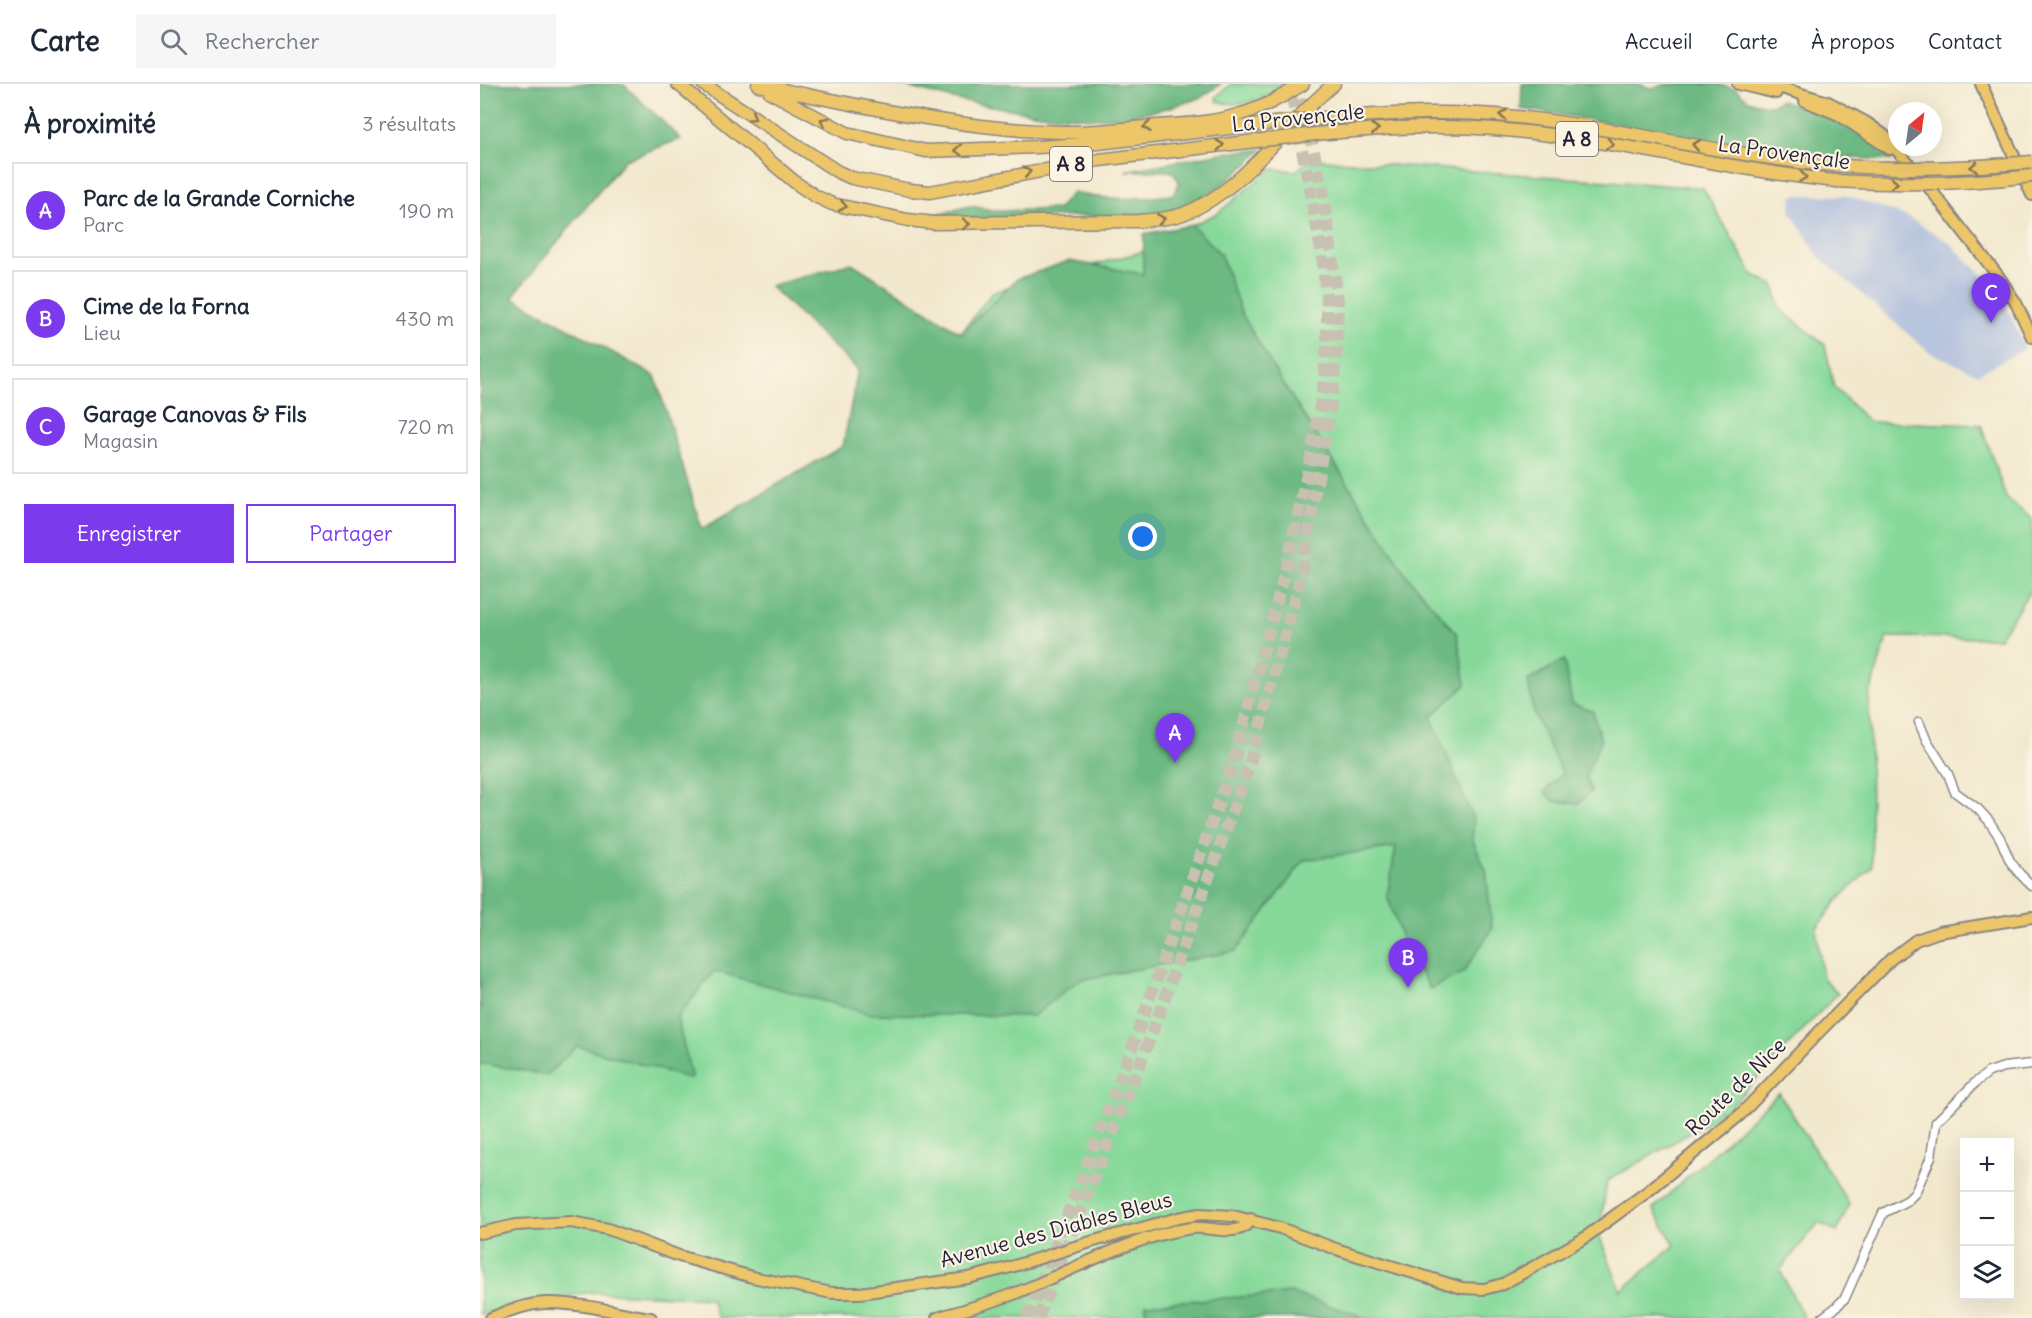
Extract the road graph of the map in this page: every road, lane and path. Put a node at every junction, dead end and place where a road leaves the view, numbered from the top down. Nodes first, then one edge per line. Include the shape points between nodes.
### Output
1 (678, 84) edge
2 (703, 84) edge
3 (1303, 84) edge
4 (1334, 84) edge
5 (1738, 84) edge
6 (1768, 84) edge
7 (1981, 84) edge
8 (757, 85) edge
9 (1888, 139) edge
10 (1888, 147) edge
11 (1901, 156) edge
12 (2032, 162) edge
13 (2032, 176) edge
14 (2032, 195) edge
15 (2032, 337) edge
16 (1919, 722) dead end
17 (2032, 885) edge
18 (2032, 917) edge
19 (2032, 1064) edge
20 (1251, 1219) junction
21 (480, 1233) edge
22 (1462, 1288) joint
23 (491, 1318) edge
24 (651, 1318) edge
25 (937, 1318) edge
26 (1822, 1318) edge

1 -> 4 highway via 796,183 822,200 923,223 969,224 1138,221 1182,214 1208,201 1238,178
2 -> 13 highway, La Provençale / A 8, bridge via 838,172 910,190 942,190 1089,161 1410,127 1513,130 1836,181 1921,184
3 -> 8 highway via 1273,102 1222,119 1065,132 925,118
5 - 10 main road via 1830,110
6 - 9 main road via 1847,111
7 - 14 main road
12 -> 8 highway, La Provençale / A 8, bridge via 1937,169 1816,164 1589,126 1438,113 1324,118 1098,143 926,151 847,133
11 - 15 main road via 1999,277
16 - 17 street via 1955,792 1989,821 2010,861
18 - 22 main road, Route de Nice via 1939,932 1906,947 1742,1114 1647,1192 1583,1239 1503,1284 1484,1289
19 - 26 street via 1989,1072 1936,1122 1931,1157 1915,1193 1883,1213 1845,1298
20 - 21 main road, Avenue des Diables Bleus via 1200,1214 1178,1218 968,1278 860,1293 811,1290 733,1272 608,1229 571,1222 516,1225
20 - 22 main road, Avenue des Diables Bleus
20 - 25 main road via 1240,1230 1193,1228 1162,1234 1014,1294
23 - 24 main road via 545,1304

